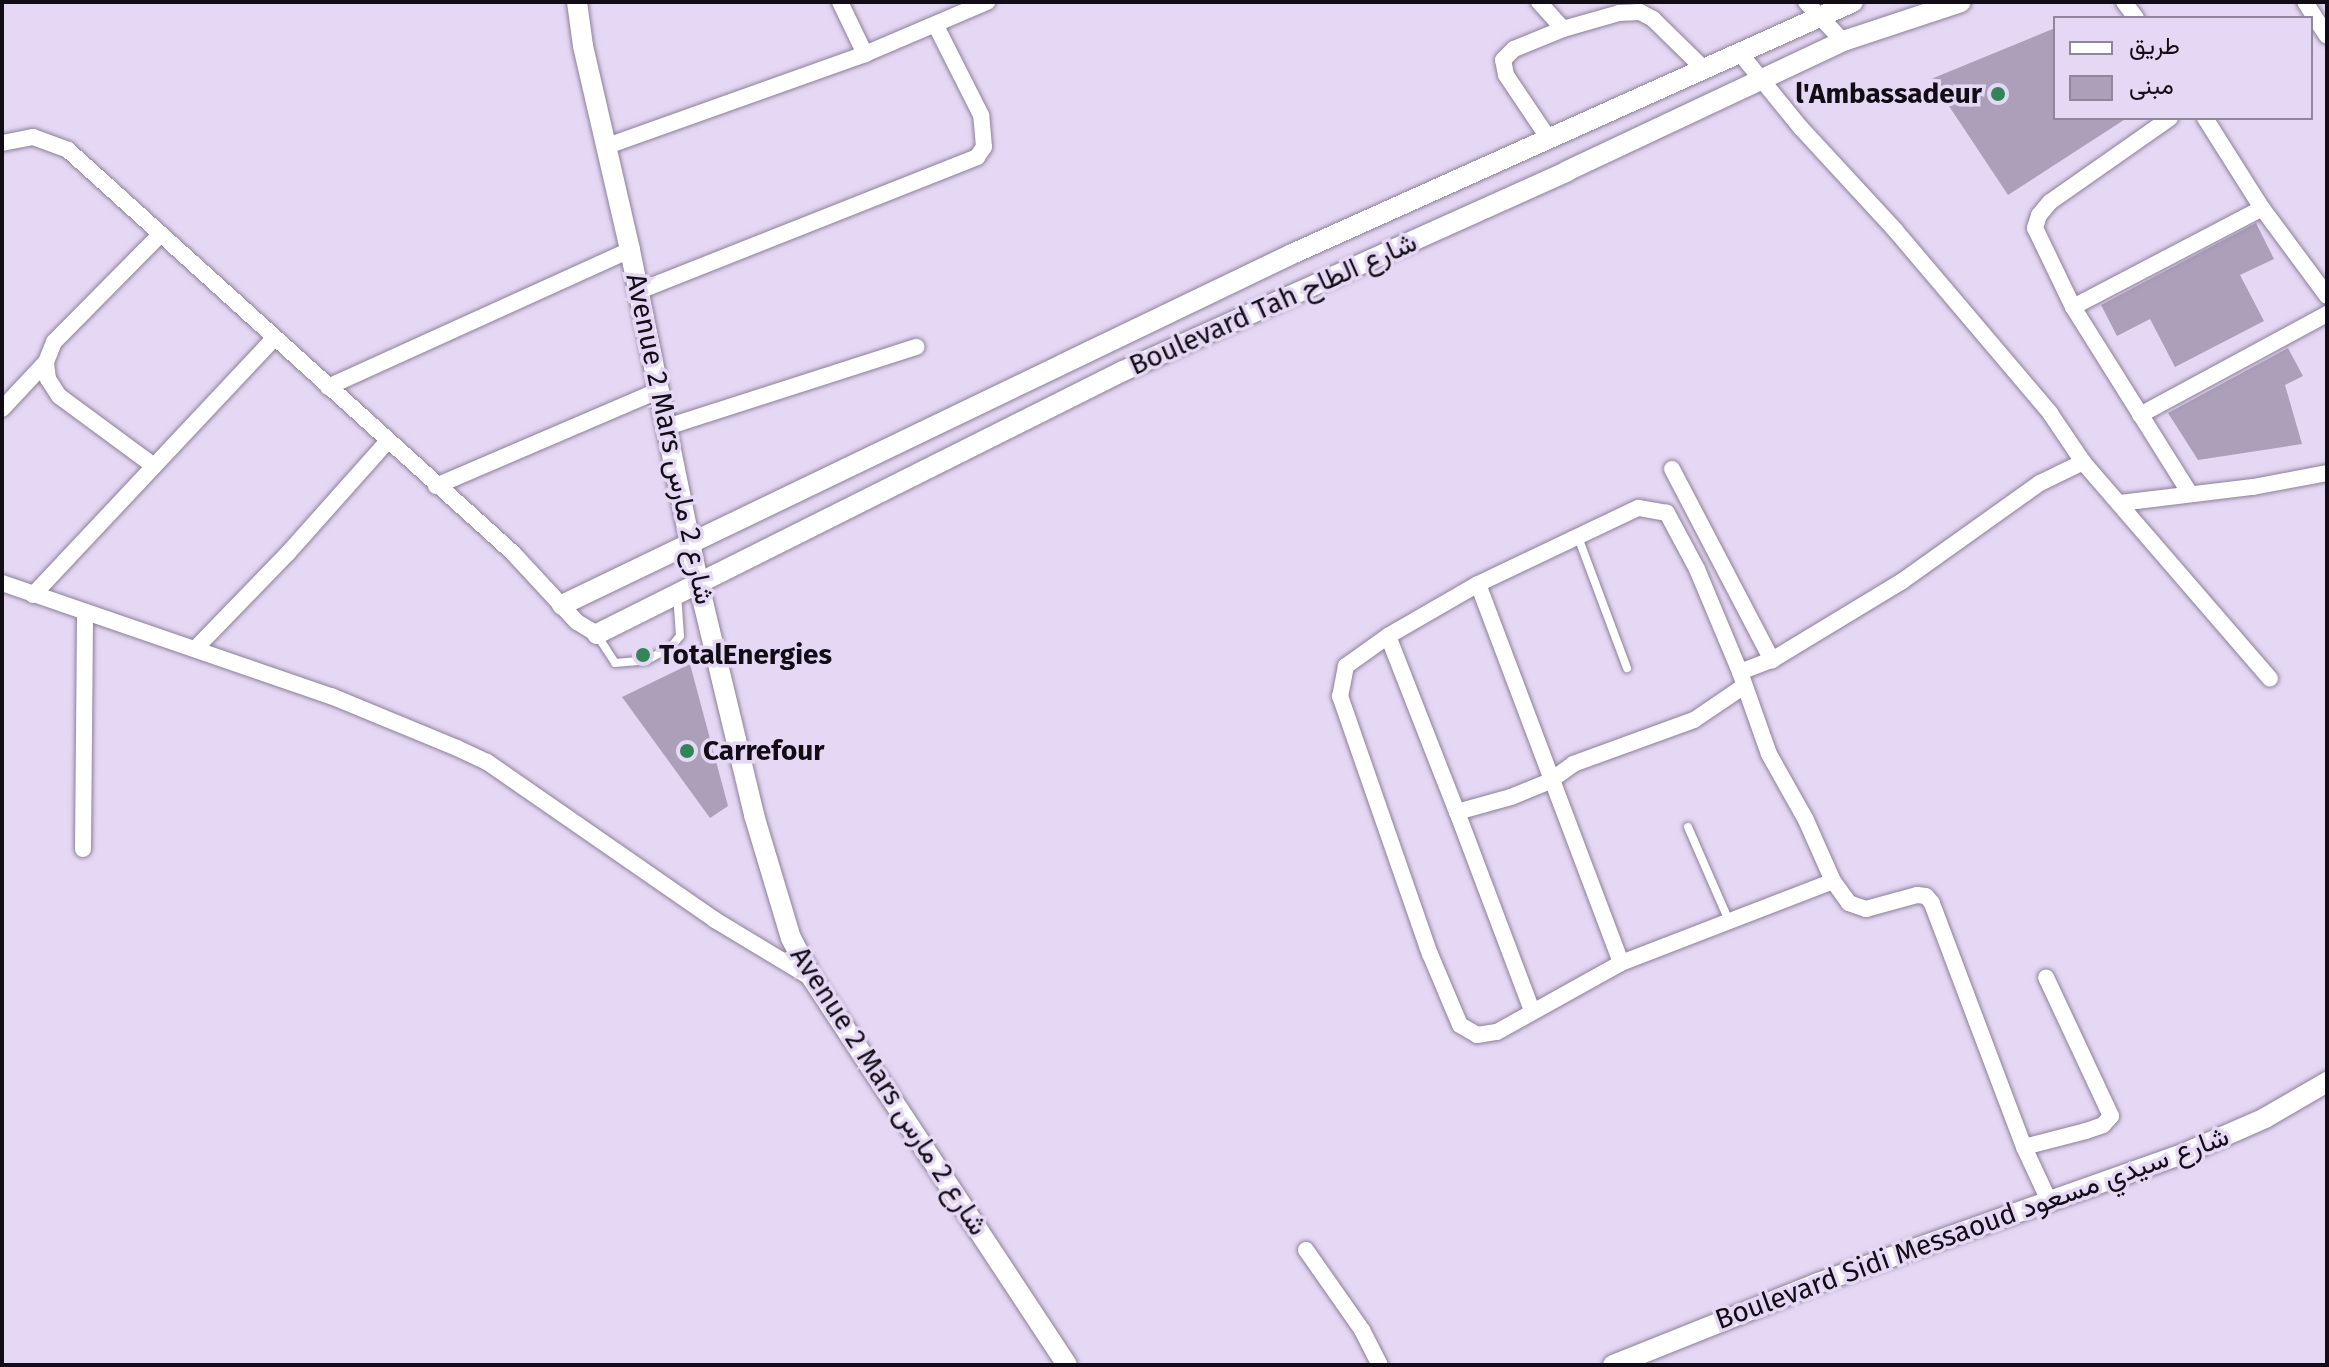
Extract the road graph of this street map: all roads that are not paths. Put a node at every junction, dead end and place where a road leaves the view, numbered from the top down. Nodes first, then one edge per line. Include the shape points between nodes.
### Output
1 (577, 2) edge
2 (840, 2) edge
3 (987, 2) edge
4 (1539, 2) edge
5 (1853, 2) edge
6 (1961, 2) edge
7 (2305, 2) edge
8 (1812, 8) edge
9 (936, 26) junction
10 (1563, 29) junction
11 (2327, 36) edge
12 (1843, 41) junction
13 (1739, 52) junction
14 (865, 54) junction
15 (1704, 69) junction
16 (1761, 78) junction
17 (2167, 120) edge
18 (2206, 120) edge
19 (1549, 139) junction
20 (2, 143) edge
21 (607, 146) junction
22 (2262, 208) junction
23 (161, 234) junction
24 (630, 250) junction
25 (639, 291) junction
26 (2327, 296) edge
27 (2073, 307) junction
28 (2327, 314) edge
29 (274, 338) junction
30 (916, 347) dead end
31 (46, 362) junction
32 (328, 387) junction
33 (660, 390) junction
34 (2, 409) edge
35 (2140, 415) junction
36 (667, 427) junction
37 (387, 442) junction
38 (2083, 462) junction
39 (154, 466) junction
40 (1672, 469) dead end
41 (2327, 473) edge
42 (436, 486) junction
43 (2189, 492) junction
44 (2120, 503) junction
45 (1578, 537) junction
46 (692, 543) junction
47 (698, 581) junction
48 (2, 583) edge
49 (1478, 584) junction
50 (676, 593) junction
51 (33, 595) junction
52 (562, 605) junction
53 (85, 612) junction
54 (597, 634) junction
55 (1388, 636) junction
56 (195, 649) junction
57 (1772, 660) junction
58 (1627, 668) dead end
59 (1742, 679) junction
60 (2270, 679) dead end
61 (1550, 781) junction
62 (1457, 812) junction
63 (1688, 827) dead end
64 (83, 849) dead end
65 (1833, 881) junction
66 (1729, 921) junction
67 (1621, 963) junction
68 (2046, 977) dead end
69 (812, 978) junction
70 (1532, 1011) junction
71 (2327, 1082) edge
72 (2024, 1147) junction
73 (2050, 1203) junction
74 (1306, 1250) dead end
75 (1067, 1365) edge
76 (1380, 1365) edge
77 (1613, 1365) edge

1 - 21 street, Avenue 2 Mars شارع 2 مارس
2 - 14 street
3 - 9 street
4 - 10 street
5 - 8 street, Boulevard Tah شارع الطاح
6 - 12 street, Boulevard Tah شارع الطاح
7 - 11 street
8 - 12 street
8 - 13 street, Boulevard Tah شارع الطاح
9 - 14 street
9 - 25 street via 981,115 984,147 977,157
10 - 15 street via 1640,12
10 - 19 street via 1514,49 1503,60 1512,86
12 - 16 street, Boulevard Tah شارع الطاح
13 - 15 street, Boulevard Tah شارع الطاح
13 - 16 street
14 - 21 street
15 - 19 street, Boulevard Tah شارع الطاح
16 - 38 street via 2050,413
16 - 47 street, Boulevard Tah شارع الطاح via 1123,371
17 - 27 street via 2039,215 2036,235
18 - 22 street
19 - 46 street, Boulevard Tah شارع الطاح via 1292,254
20 - 23 street via 33,137 68,150
21 - 24 street, Avenue 2 Mars شارع 2 مارس
22 - 26 street
22 - 27 street
23 - 29 street
23 - 31 street via 54,342
24 - 25 street, Avenue 2 Mars شارع 2 مارس
24 - 32 street
25 - 33 street, Avenue 2 Mars شارع 2 مارس
27 - 35 street
28 - 35 street
29 - 32 street
29 - 39 street
30 - 36 street
31 - 34 street
31 - 39 street via 48,379 59,396
32 - 37 street
33 - 36 street, Avenue 2 Mars شارع 2 مارس
33 - 42 street
35 - 43 street
36 - 46 street, Avenue 2 Mars شارع 2 مارس
37 - 42 street
37 - 56 street
38 - 44 street
38 - 57 street via 2040,483 1901,582
39 - 51 street
40 - 57 street
41 - 43 street
42 - 52 street via 513,553
43 - 44 street
44 - 60 street
45 - 49 street
45 - 58 lane
45 - 59 street via 1638,508 1667,513 1697,569
46 - 47 street, Avenue 2 Mars شارع 2 مارس
46 - 52 street, Boulevard Tah شارع الطاح
47 - 50 street, Boulevard Tah شارع الطاح
47 - 69 street, Avenue 2 Mars شارع 2 مارس via 754,815 791,938
48 - 51 street
49 - 55 street
49 - 61 street
50 - 54 street, Boulevard Tah شارع الطاح
50 - 54 lane via 680,636 647,660 615,663
51 - 53 street
52 - 54 street
53 - 56 street
53 - 64 street
55 - 62 street
55 - 70 street via 1346,666 1340,696 1430,954 1460,1025 1477,1035 1497,1032
56 - 69 street via 331,696 487,762 715,920
57 - 59 street
59 - 61 street via 1694,720 1573,764
59 - 65 street via 1769,754
61 - 62 street
61 - 67 street
62 - 70 street
63 - 66 lane
65 - 66 street
65 - 72 street via 1857,909 1917,895 1929,899
66 - 67 street
67 - 70 street
68 - 72 street via 2111,1116 2103,1125
69 - 75 street, Avenue 2 Mars شارع 2 مارس
71 - 73 street, Boulevard Sidi Messaoud شارع سيدي مسعود via 2232,1134
72 - 73 street
73 - 77 street, Boulevard Sidi Messaoud شارع سيدي مسعود via 1818,1283
74 - 76 street

